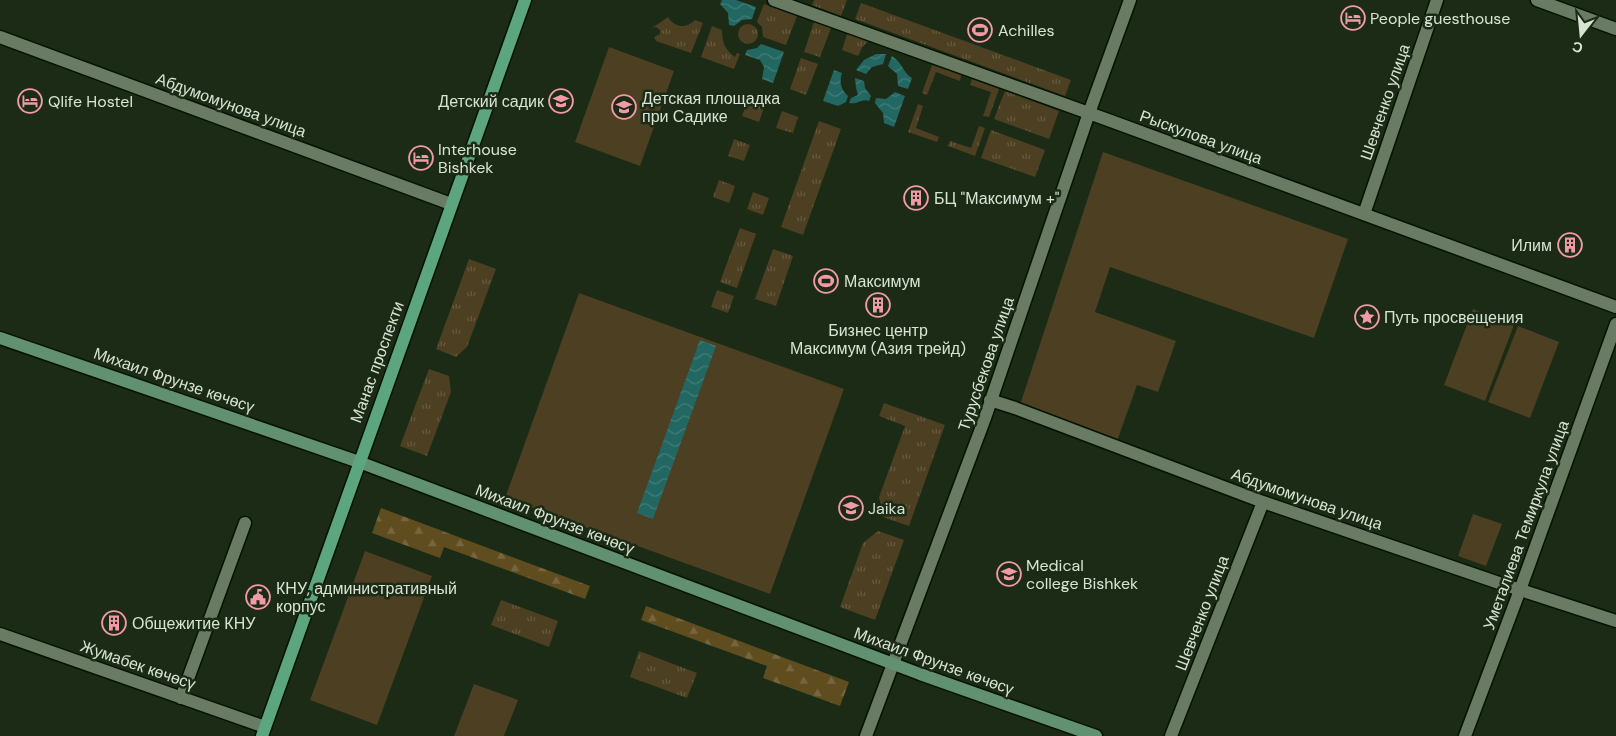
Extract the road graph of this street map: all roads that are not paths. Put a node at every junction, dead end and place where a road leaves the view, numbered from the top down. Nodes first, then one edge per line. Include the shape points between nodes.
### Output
1 (525, 0) edge
2 (774, 0) edge
3 (1130, 0) edge
4 (1437, 0) edge
5 (1537, 0) edge
6 (1616, 29) edge
7 (0, 37) edge
8 (1089, 113) junction
9 (451, 204) junction
10 (1364, 214) junction
11 (1616, 307) edge
12 (1616, 324) edge
13 (0, 338) edge
14 (990, 400) junction
15 (359, 462) junction
16 (1263, 502) junction
17 (245, 523) dead end
18 (1520, 590) junction
19 (1616, 622) edge
20 (0, 634) edge
21 (894, 664) junction
22 (181, 698) junction
23 (263, 732) edge
24 (866, 736) edge
25 (1096, 736) edge
26 (1171, 736) edge
27 (1465, 736) edge

1 - 9 main road, Манас проспекти
2 - 8 street, Рыскулова улица
3 - 8 street, Турусбекова улица
4 - 10 street, Шевченко улица
5 - 6 street
7 - 9 street, Абдумомунова улица
8 - 10 street, Рыскулова улица
8 - 14 street, Турусбекова улица
9 - 15 main road, Манас проспекти
10 - 11 street, Рыскулова улица
12 - 18 street, Уметалиева Темиркула улица
13 - 15 main road, Михаил Фрунзе көчөсү
14 - 16 street, Абдумомунова улица
14 - 21 street, Турусбекова улица
15 - 21 main road, Михаил Фрунзе көчөсү
15 - 23 main road, Манас проспекти
16 - 18 street, Абдумомунова улица
16 - 26 street, Шевченко улица
17 - 22 street
18 - 19 street, Абдумомунова улица
18 - 27 street, Уметалиева Темиркула улица
20 - 22 street, Жумабек көчөсү
21 - 24 street, Турусбекова улица
21 - 25 main road, Михаил Фрунзе көчөсү
22 - 23 street, Жумабек көчөсү

